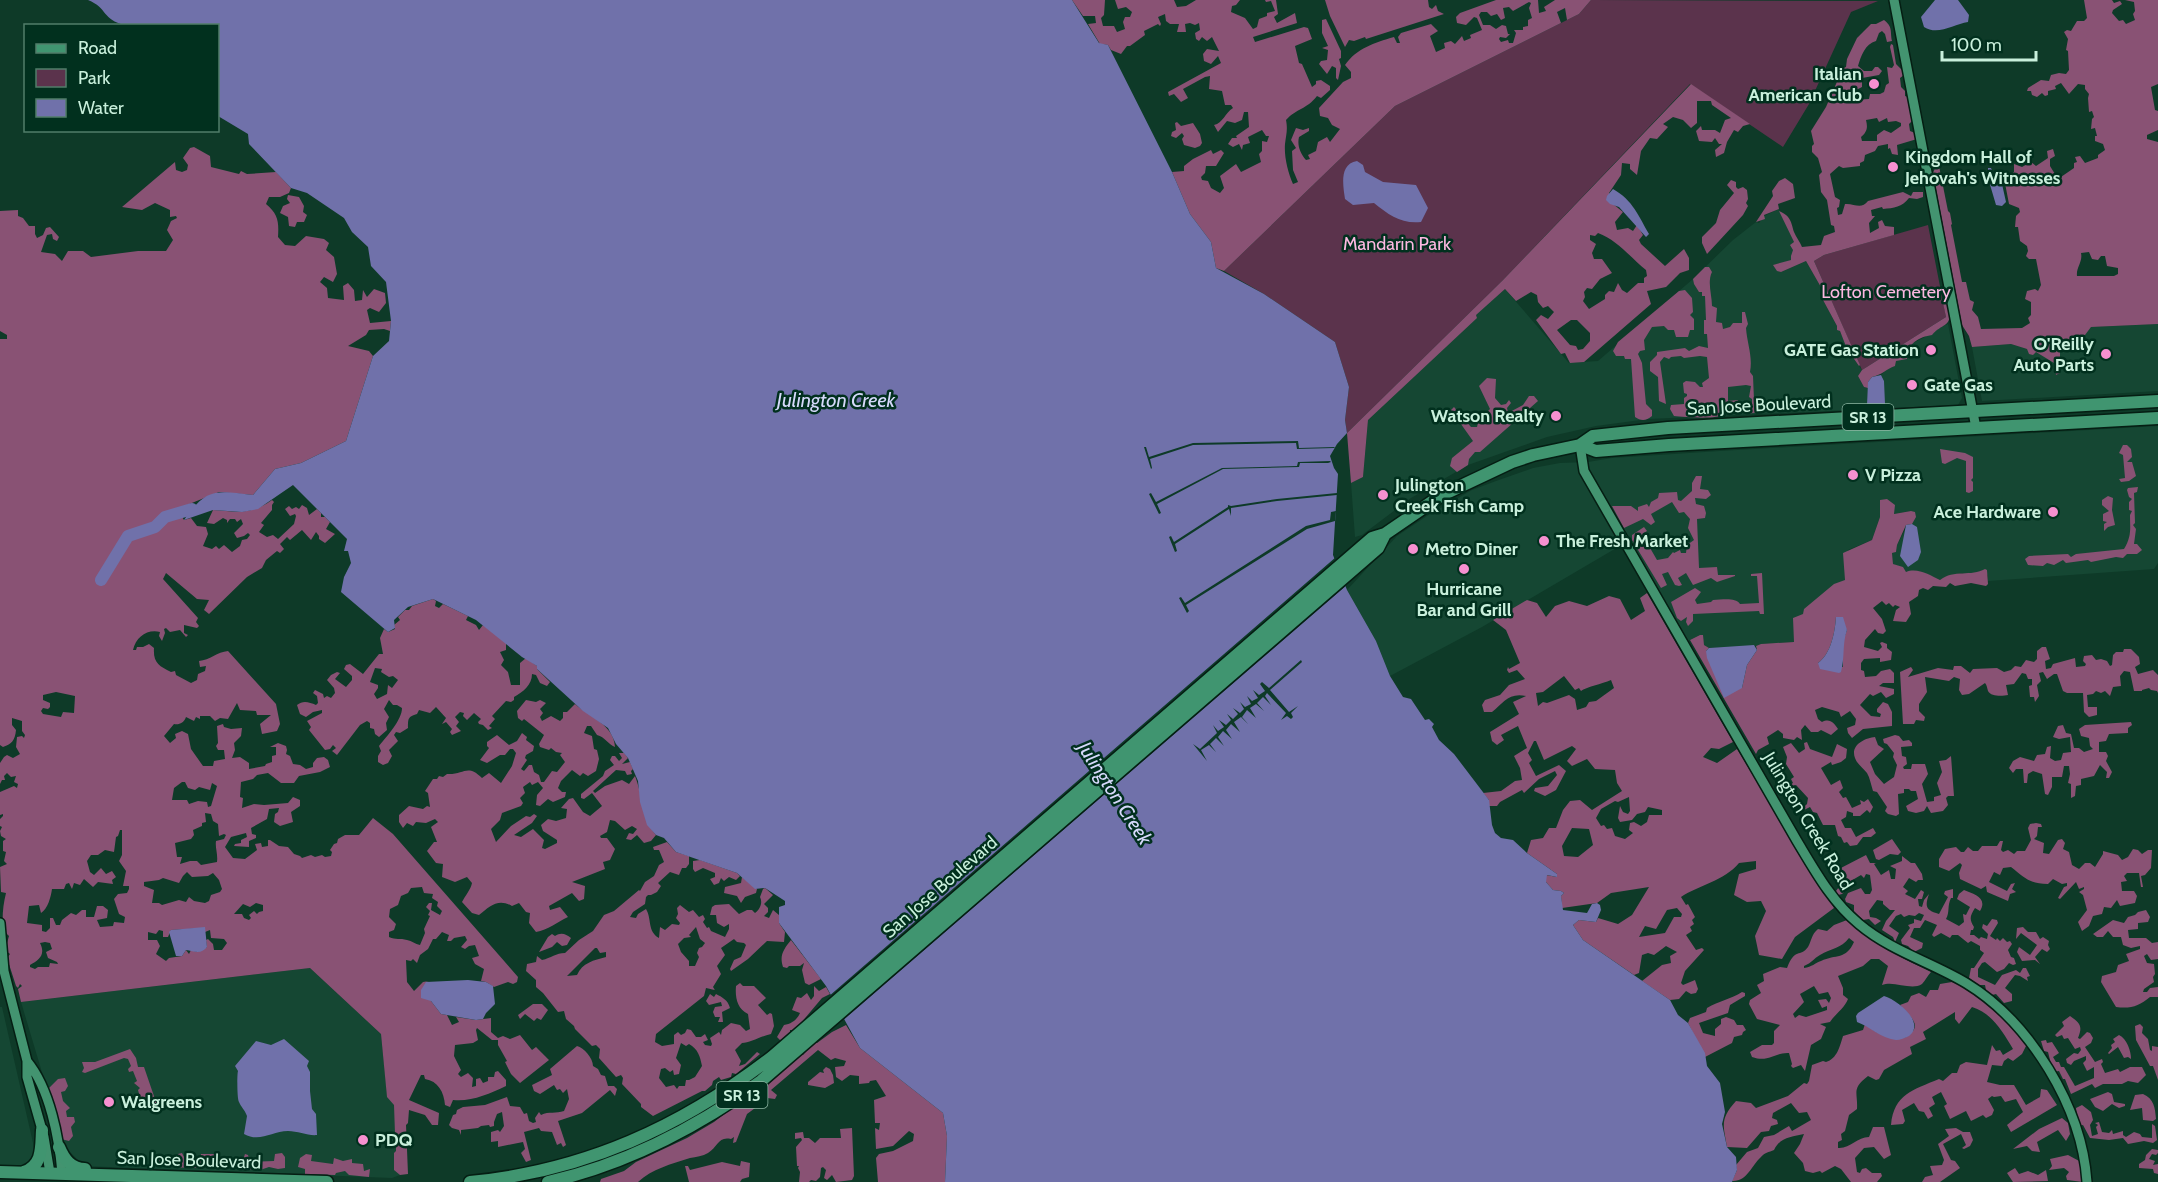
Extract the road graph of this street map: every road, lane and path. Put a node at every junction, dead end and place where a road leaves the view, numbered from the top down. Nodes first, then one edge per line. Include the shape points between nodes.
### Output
1 (1895, 5) edge
2 (2158, 401) edge
3 (2119, 404) junction
4 (1973, 412) junction
5 (2158, 418) edge
6 (1845, 419) junction
7 (2121, 420) junction
8 (1668, 428) junction
9 (1976, 428) junction
10 (1845, 435) junction
11 (1580, 445) junction
12 (1669, 445) junction
13 (0, 923) edge
14 (822, 1021) junction
15 (27, 1061) junction
16 (42, 1131) junction
17 (59, 1147) junction
18 (559, 1166) junction
19 (0, 1172) edge
20 (22, 1173) junction
21 (183, 1177) junction
22 (56, 1178) edge
23 (289, 1181) edge
24 (327, 1182) edge
25 (470, 1182) edge
26 (508, 1182) edge
27 (548, 1182) edge
28 (2087, 1182) edge

1 - 4 street
2 - 3 main road, San Jose Boulevard / SR 13
3 - 4 main road, San Jose Boulevard / SR 13
3 - 7 main road
4 - 6 main road, San Jose Boulevard / SR 13
4 - 9 street
5 - 7 main road, San Jose Boulevard / SR 13
6 - 8 main road, San Jose Boulevard / SR 13
6 - 10 main road
7 - 9 main road, San Jose Boulevard / SR 13
8 - 11 main road, San Jose Boulevard / SR 13 via 1593,436
8 - 12 main road
9 - 10 main road, San Jose Boulevard / SR 13
10 - 12 main road, San Jose Boulevard / SR 13
11 - 12 main road, San Jose Boulevard / SR 13 via 1596,451
11 - 14 main road, San Jose Boulevard / SR 13 via 1533,455 1477,477 1423,506 1385,534 1372,538 1354,560
11 - 28 street, Julington Creek Road via 1584,471 1819,878 1846,912 1872,934 1968,984 2013,1021 2036,1050 2068,1106 2081,1143
13 - 15 street via 4,971
14 - 18 main road, San Jose Boulevard / SR 13 via 722,1094 686,1115 632,1142
14 - 27 main road, San Jose Boulevard / SR 13 via 761,1081 695,1125 613,1163
15 - 16 street via 27,1077
15 - 17 street via 37,1072
16 - 20 main road via 38,1162
16 - 22 street
17 - 21 main road via 67,1161 79,1169 179,1172
17 - 22 street
18 - 25 main road, San Jose Boulevard / SR 13
18 - 26 main road via 557,1172
19 - 20 main road, San Jose Boulevard
20 - 22 main road, San Jose Boulevard
21 - 22 main road, San Jose Boulevard
21 - 23 main road, San Jose Boulevard
23 - 24 main road, San Jose Boulevard

